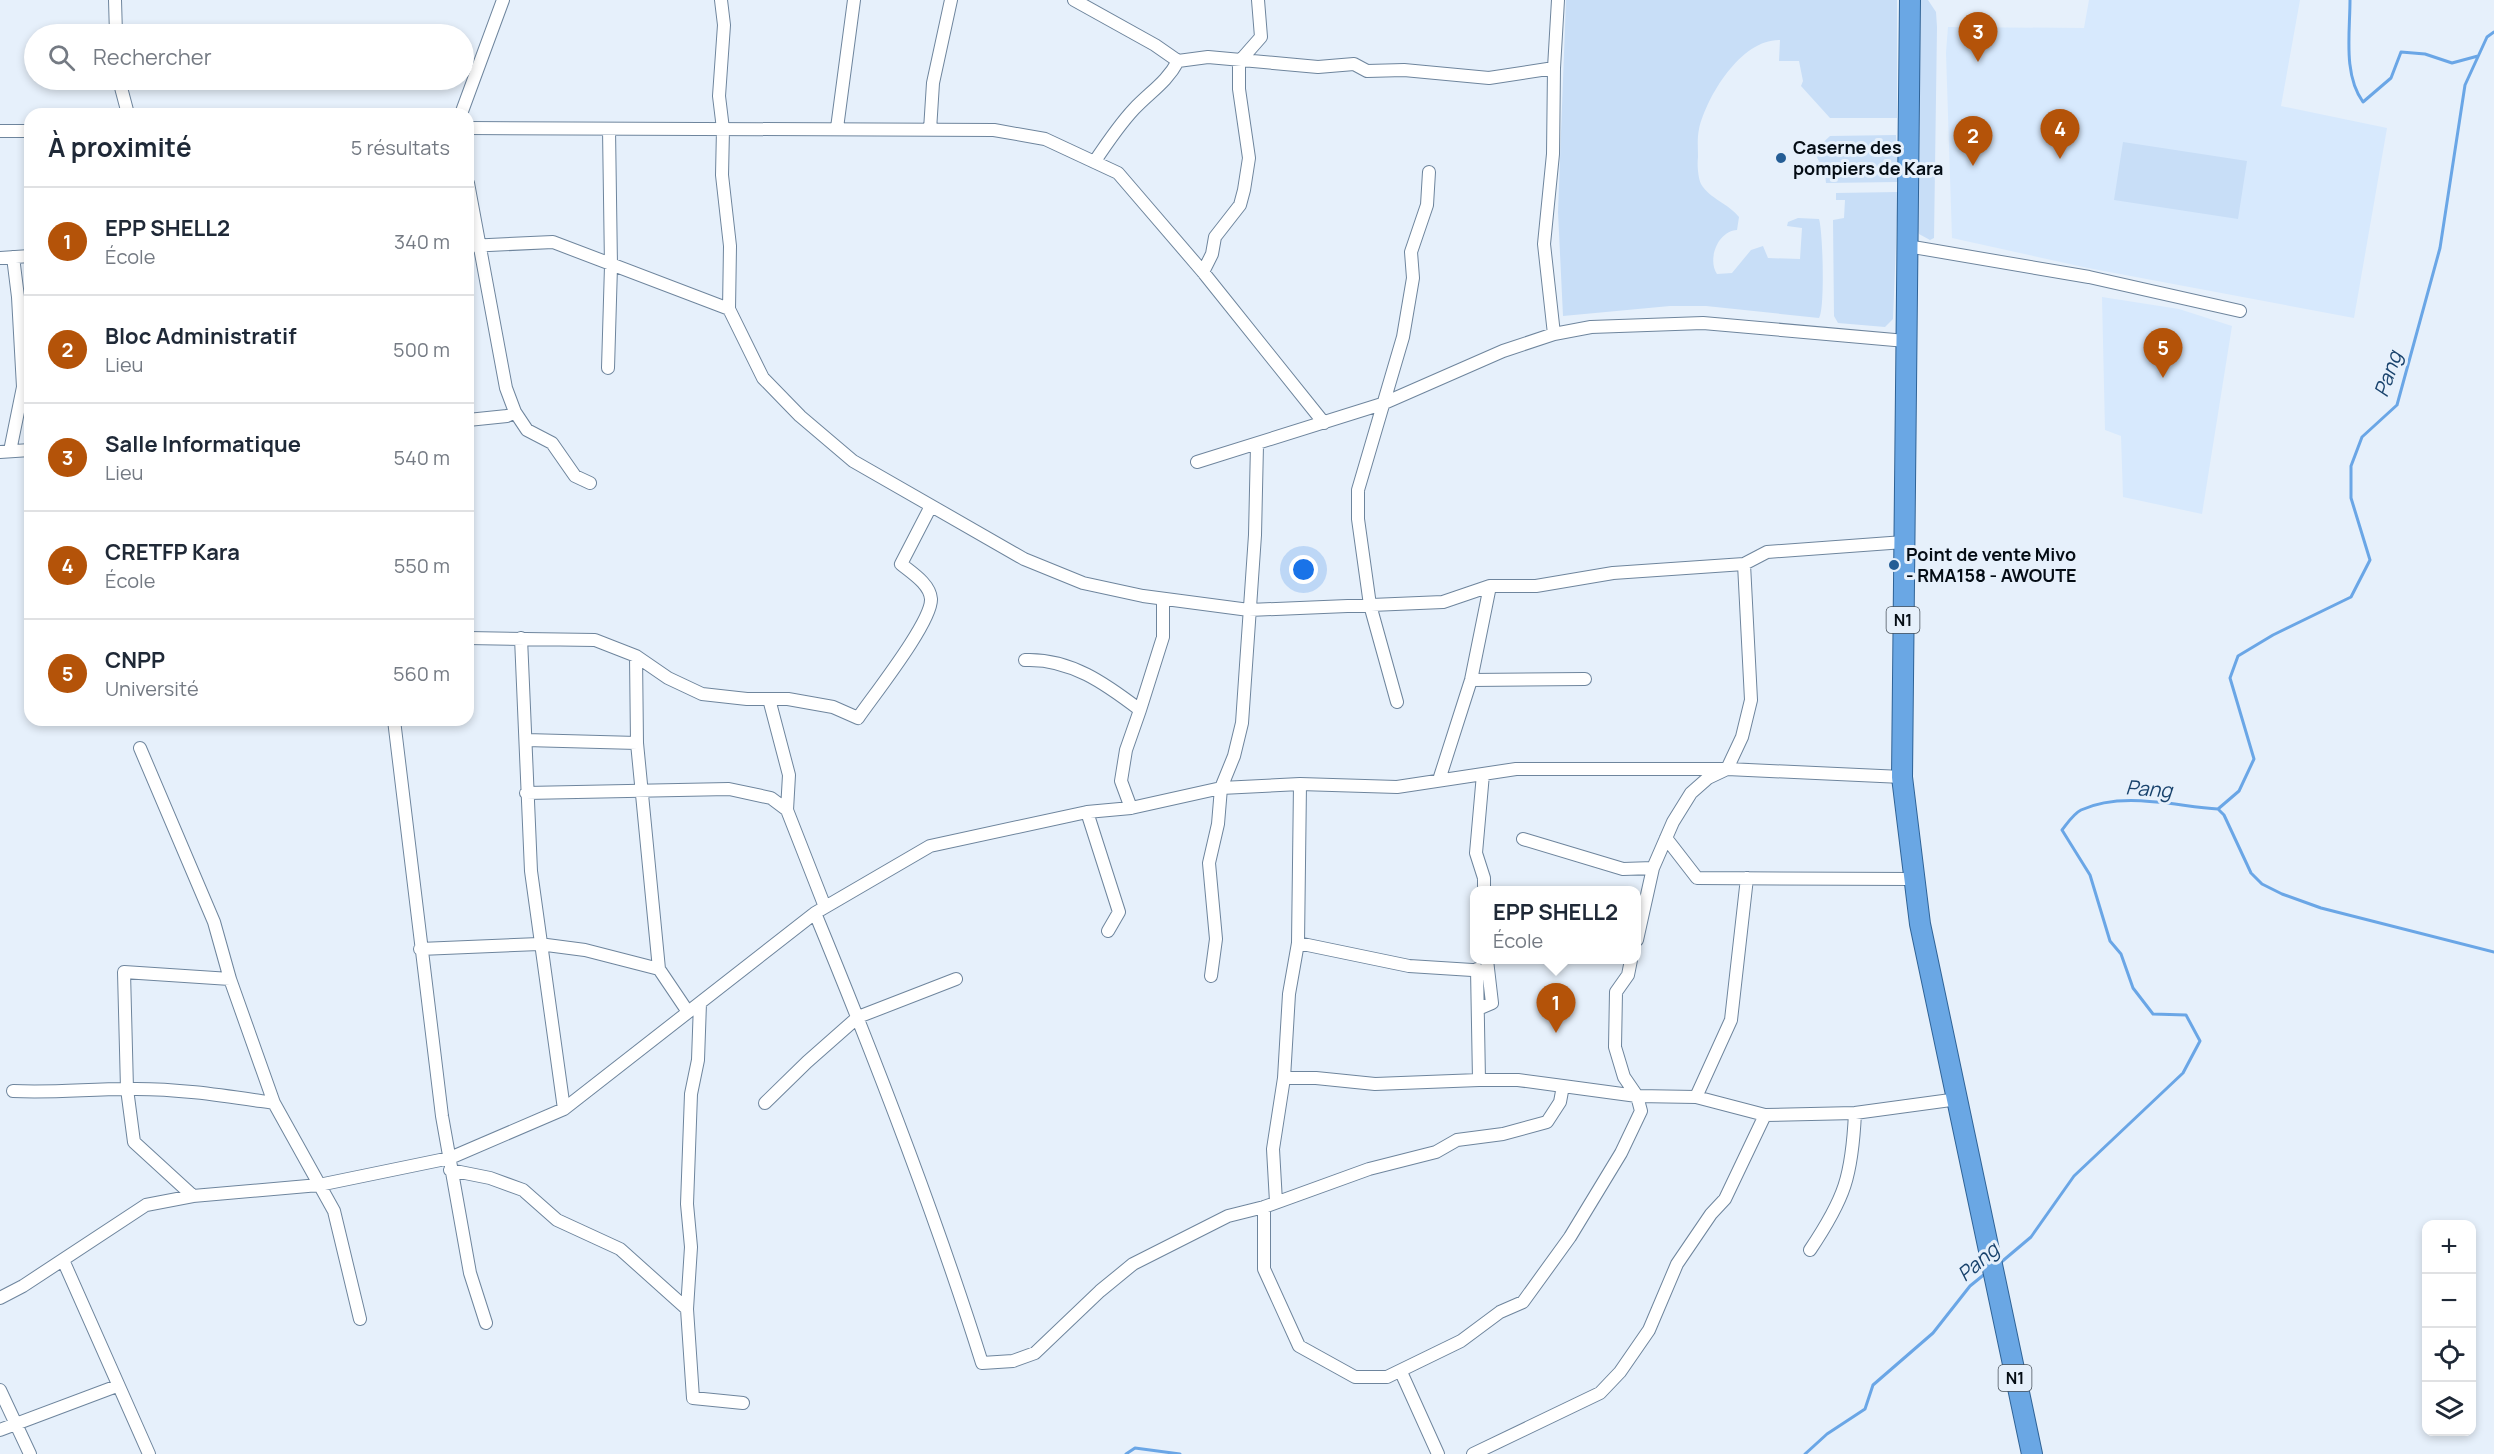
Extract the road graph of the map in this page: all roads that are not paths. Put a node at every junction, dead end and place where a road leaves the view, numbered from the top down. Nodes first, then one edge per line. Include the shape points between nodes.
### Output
1 (115, 0) edge
2 (502, 0) edge
3 (721, 0) edge
4 (854, 0) edge
5 (951, 0) edge
6 (1074, 0) edge
7 (1258, 0) edge
8 (1558, 0) edge
9 (1910, 0) edge
10 (116, 24) edge
11 (1178, 62) junction
12 (1239, 62) junction
13 (1554, 68) junction
14 (474, 78) edge
15 (122, 90) edge
16 (470, 90) edge
17 (126, 108) edge
18 (463, 108) edge
19 (474, 128) edge
20 (837, 128) junction
21 (609, 129) junction
22 (723, 129) junction
23 (930, 130) junction
24 (0, 131) edge
25 (24, 131) edge
26 (1095, 161) junction
27 (1429, 172) dead end
28 (474, 210) edge
29 (474, 246) edge
30 (482, 246) junction
31 (1907, 246) junction
32 (13, 256) junction
33 (24, 256) edge
34 (0, 258) edge
35 (611, 266) junction
36 (1203, 273) junction
37 (729, 309) junction
38 (2240, 311) dead end
39 (1554, 334) junction
40 (1906, 341) junction
41 (608, 368) dead end
42 (1382, 404) junction
43 (515, 412) junction
44 (474, 419) edge
45 (1324, 423) junction
46 (1257, 445) junction
47 (24, 450) edge
48 (5, 452) edge
49 (1197, 462) dead end
50 (590, 483) dead end
51 (931, 506) junction
52 (1904, 542) junction
53 (1744, 564) junction
54 (1490, 586) junction
55 (1163, 599) junction
56 (1370, 605) junction
57 (1249, 610) junction
58 (474, 638) edge
59 (521, 639) junction
60 (636, 656) junction
61 (1025, 660) dead end
62 (1584, 679) dead end
63 (1471, 680) junction
64 (769, 699) junction
65 (1397, 702) dead end
66 (1140, 710) junction
67 (395, 726) edge
68 (526, 740) junction
69 (637, 743) junction
70 (140, 748) dead end
71 (1726, 769) junction
72 (1483, 774) junction
73 (1902, 777) junction
74 (1439, 780) junction
75 (1300, 784) junction
76 (1221, 788) junction
77 (642, 790) junction
78 (526, 793) junction
79 (1131, 808) junction
80 (787, 810) junction
81 (1088, 812) junction
82 (1666, 838) junction
83 (1523, 839) dead end
84 (1653, 868) junction
85 (1747, 879) junction
86 (1912, 879) junction
87 (1484, 886) edge
88 (820, 910) junction
89 (1641, 922) edge
90 (1108, 931) dead end
91 (1298, 943) junction
92 (539, 944) junction
93 (420, 949) junction
94 (1630, 964) edge
95 (1484, 967) edge
96 (659, 969) junction
97 (1212, 976) dead end
98 (230, 979) junction
99 (956, 979) dead end
100 (700, 1003) junction
101 (688, 1012) junction
102 (858, 1017) junction
103 (1284, 1078) junction
104 (1479, 1080) junction
105 (1563, 1086) junction
106 (127, 1089) junction
107 (13, 1091) dead end
108 (1637, 1096) junction
109 (1696, 1097) junction
110 (1958, 1099) junction
111 (274, 1103) junction
112 (765, 1103) dead end
113 (564, 1109) junction
114 (1855, 1113) junction
115 (1765, 1115) junction
116 (450, 1164) junction
117 (319, 1185) junction
118 (193, 1196) junction
119 (1270, 1204) junction
120 (1810, 1250) dead end
121 (63, 1260) junction
122 (0, 1298) edge
123 (687, 1309) junction
124 (360, 1319) dead end
125 (486, 1323) dead end
126 (1401, 1372) junction
127 (117, 1386) junction
128 (0, 1390) edge
129 (743, 1403) dead end
130 (16, 1424) junction
131 (0, 1430) edge
132 (30, 1454) edge
133 (148, 1454) edge
134 (1438, 1454) edge
135 (1473, 1454) edge
136 (2032, 1454) edge

1 - 10 street
2 - 14 street
3 - 22 street via 724,26 719,96
4 - 20 street
5 - 23 street via 933,83
6 - 11 street
7 - 12 street via 1261,37
8 - 13 street
9 - 31 highway, N1
11 - 12 street via 1208,57
11 - 26 street via 1168,78 1113,134
12 - 13 street via 1318,67 1354,64 1366,71 1404,70 1489,78
12 - 36 street via 1249,158 1244,190 1240,205 1215,237
13 - 39 street via 1553,154 1544,244
15 - 17 street
16 - 18 street
19 - 21 street
20 - 22 street
20 - 23 street
21 - 22 street
21 - 35 street
22 - 37 street via 722,175 730,246
23 - 26 street via 994,130 1045,139
24 - 25 street
26 - 36 street via 1118,173
27 - 42 street via 1427,205 1411,252 1413,278 1403,337
28 - 30 street
29 - 30 street
30 - 35 street via 553,242
30 - 43 street via 506,388
31 - 38 street via 2089,278
31 - 40 highway, N1
32 - 33 street
32 - 34 street
32 - 48 street via 23,387
35 - 37 street
35 - 41 street
36 - 45 street
37 - 51 street via 763,378 800,416 853,461
39 - 40 street via 1591,327 1703,323
39 - 42 street via 1503,351
40 - 52 highway, N1
42 - 45 street
42 - 56 street via 1358,490 1358,519
43 - 44 street
43 - 50 street via 526,430 552,443 575,476
45 - 46 street
46 - 49 street
46 - 57 street via 1256,535
47 - 48 street
51 - 55 street via 1024,558 1083,583
51 - 64 street via 902,564 926,585 931,599 923,624 858,718 833,706
52 - 53 street via 1767,552
52 - 73 highway, N1
53 - 54 street via 1613,573 1536,586
53 - 71 street via 1750,700 1742,737
54 - 56 street via 1443,602
54 - 63 street
55 - 57 street
55 - 66 street via 1164,637
56 - 57 street
56 - 65 street
57 - 76 street via 1242,723
58 - 59 street
59 - 60 street via 595,639
59 - 68 street
60 - 64 street via 668,678 702,694
60 - 69 street
61 - 66 street via 1047,659 1070,666
62 - 63 street
63 - 74 street
64 - 80 street via 789,775
66 - 79 street via 1126,750 1121,781
67 - 93 street
68 - 69 street
68 - 78 street
69 - 77 street
70 - 98 street via 210,913
71 - 72 street via 1516,769
71 - 73 street
71 - 82 street via 1691,793
72 - 74 street
72 - 87 street via 1476,854
73 - 86 highway, N1
74 - 75 street via 1397,787
75 - 76 street
75 - 91 street
76 - 79 street
76 - 97 street via 1209,863 1216,939
77 - 78 street
77 - 80 street via 729,789 771,798
77 - 96 street
78 - 92 street
79 - 81 street
80 - 88 street
81 - 88 street via 930,846
81 - 90 street via 1119,912
82 - 84 street
82 - 85 street via 1697,878
83 - 84 street via 1623,869
84 - 89 street
85 - 86 street
85 - 109 street via 1731,1020
86 - 110 highway, N1
88 - 100 street
88 - 102 street
91 - 95 street via 1409,966
91 - 103 street via 1289,994
92 - 93 street
92 - 96 street via 585,950
92 - 113 street
93 - 116 street
94 - 108 street via 1628,975 1616,992 1615,1047 1624,1077
95 - 104 street via 1491,1003 1478,1009
96 - 101 street
98 - 106 street via 124,972
98 - 111 street
99 - 102 street
100 - 101 street
100 - 123 street via 698,1060 691,1094
101 - 113 street
102 - 112 street
102 - 119 street via 902,1127 982,1363 1013,1361 1035,1353 1133,1264 1228,1216
103 - 104 street via 1375,1084
103 - 119 street via 1273,1149
104 - 105 street
105 - 108 street
105 - 119 street via 1560,1102 1546,1122 1503,1134 1457,1140 1436,1152 1369,1168
106 - 107 street
106 - 111 street via 200,1092
106 - 118 street via 134,1142
108 - 109 street
108 - 126 street via 1641,1112 1622,1153 1570,1237 1522,1302 1500,1312 1461,1341
109 - 115 street
110 - 114 street
110 - 136 highway, N1
111 - 117 street
113 - 116 street
114 - 115 street
114 - 120 street via 1853,1156 1842,1199
115 - 135 street via 1725,1200 1677,1264 1649,1330 1620,1372 1600,1393
116 - 117 street
116 - 123 street via 523,1190 556,1220 620,1249
116 - 125 street via 470,1273
117 - 118 street
117 - 124 street via 334,1211
118 - 121 street via 146,1204
119 - 126 street via 1264,1269 1299,1346 1356,1377 1387,1377
121 - 122 street
121 - 127 street
123 - 129 street via 693,1398
126 - 134 street
127 - 130 street
127 - 133 street
128 - 130 street
130 - 131 street
130 - 132 street

